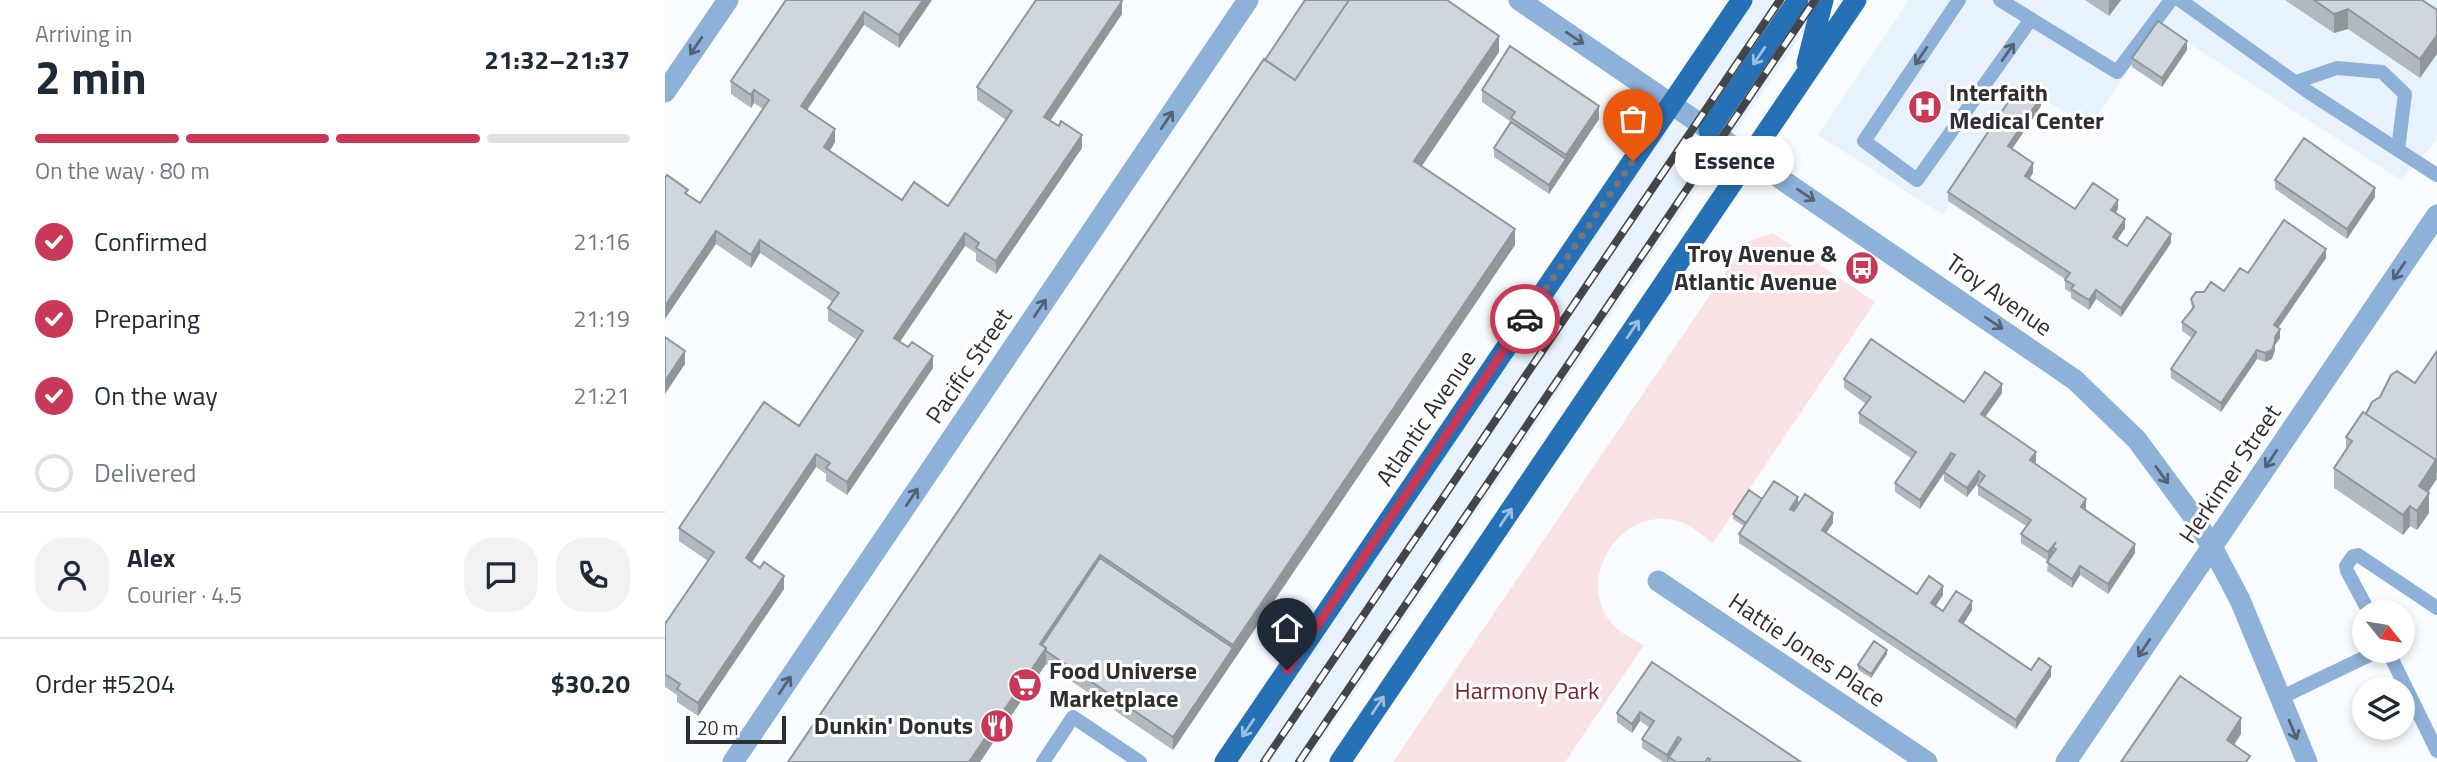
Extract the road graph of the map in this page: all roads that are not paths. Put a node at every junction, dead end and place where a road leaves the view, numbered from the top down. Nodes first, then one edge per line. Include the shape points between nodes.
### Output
1 (728, 0) edge
2 (1248, 0) edge
3 (1519, 0) edge
4 (1742, 0) edge
5 (1798, 0) edge
6 (1823, 0) edge
7 (1856, 0) edge
8 (1959, 0) edge
9 (2000, 0) edge
10 (2171, 0) edge
11 (2179, 0) edge
12 (2031, 19) junction
13 (1803, 79) junction
14 (2296, 82) junction
15 (665, 92) edge
16 (1671, 104) junction
17 (1709, 130) junction
18 (2398, 149) junction
19 (1750, 157) junction
20 (2437, 175) edge
21 (2437, 215) edge
22 (2212, 547) junction
23 (1658, 581) dead end
24 (2363, 600) edge
25 (2437, 608) edge
26 (2353, 663) edge
27 (2394, 663) edge
28 (2280, 698) junction
29 (2437, 751) edge
30 (733, 762) edge
31 (1043, 762) edge
32 (1140, 762) edge
33 (1224, 762) edge
34 (1340, 762) edge
35 (1927, 762) edge
36 (2066, 762) edge
37 (2307, 762) edge

1 -> 15 street
30 -> 2 street, Pacific Street
3 -> 16 street, Troy Avenue
4 - 16 main road, Atlantic Avenue
5 -> 17 main road
6 - 13 main road
7 - 13 main road
8 -> 12 lane via 1864,141 1917,180
9 - 12 lane
10 - 12 lane via 2117,72
11 - 14 lane
13 - 19 main road
14 - 18 lane
14 - 18 lane via 2337,68 2382,72 2405,94
16 - 17 street, Troy Avenue
16 -> 33 main road, Atlantic Avenue
17 - 19 street, Troy Avenue
18 - 20 lane
19 -> 22 street, Troy Avenue via 2075,380 2137,440
34 -> 19 main road
21 -> 22 street, Herkimer Street
22 - 28 street, Troy Avenue via 2240,600
22 -> 36 street, Herkimer Street
23 - 35 street, Hattie Jones Place
24 - 25 lane via 2346,566 2358,555
26 - 28 lane
27 - 29 lane
28 -> 37 street, Troy Avenue
31 - 32 lane via 1073,717

